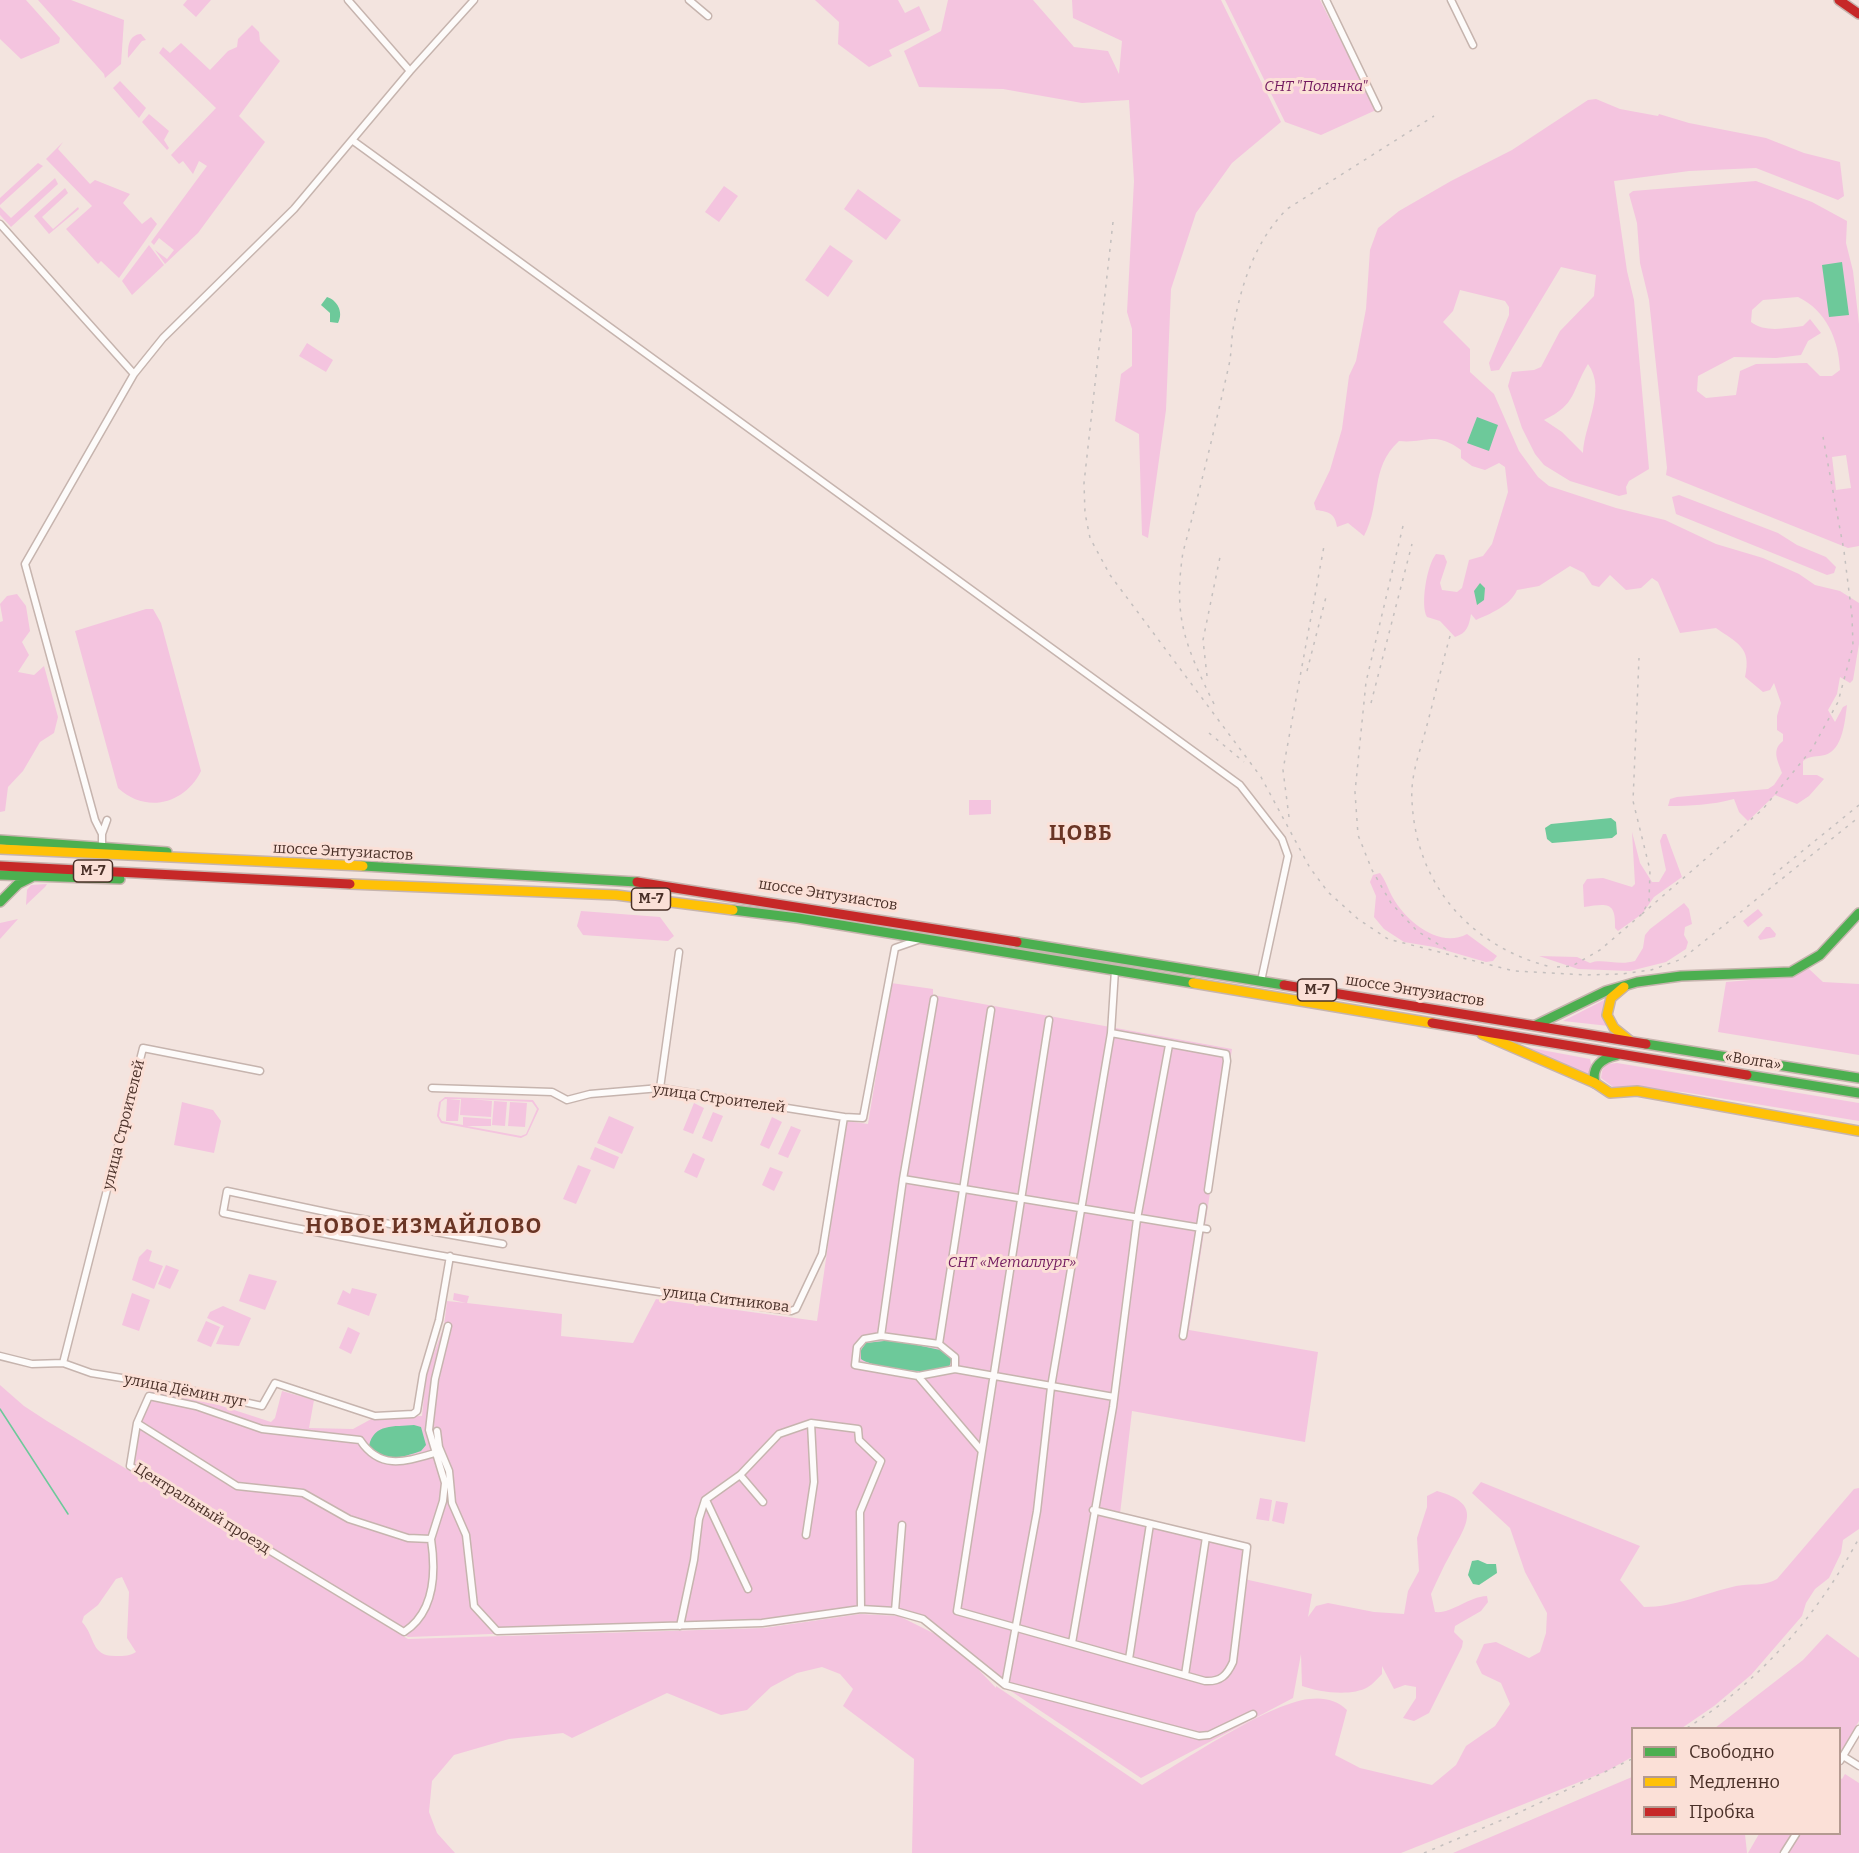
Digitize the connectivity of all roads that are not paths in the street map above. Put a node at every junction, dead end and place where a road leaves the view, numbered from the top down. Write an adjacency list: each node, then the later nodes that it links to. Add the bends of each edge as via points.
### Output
1 (348, 0): 10 (street)
2 (474, 0): 10 (street)
3 (689, 0): 8 (street)
4 (1326, 0): 11 (street)
5 (1451, 0): 9 (street)
6 (1839, 0): 7 (main road)
7 (1859, 14)
8 (708, 16)
9 (1473, 45)
10 (410, 71): 12 (street)
11 (1378, 108)
12 (352, 140): 14 (street, via 294,209 163,338); 30 (street, via 1240,785 1282,839 1288,856)
13 (0, 224): 14 (street)
14 (134, 374): 16 (street, via 25,564)
15 (107, 820): 16 (street)
16 (102, 834): 18 (street)
17 (0, 840): 18 (main road)
18 (102, 847): 20 (main road, via 158,851)
19 (0, 849): 20 (main road, шоссе Энтузиастов / М-7)
20 (185, 859): 30 (main road, шоссе Энтузиастов / М-7, via 650,883)
21 (0, 866): 24 (main road, шоссе Энтузиастов / М-7)
22 (0, 875): 23 (main road)
23 (38, 876): 24 (main road); 25 (main road, via 20,882)
24 (186, 877): 27 (main road, шоссе Энтузиастов / М-7, via 616,895 798,918)
25 (0, 902)
26 (1859, 913): 31 (main road, via 1806,968 1791,972 1678,976)
27 (921, 939): 29 (main road, шоссе Энтузиастов / М-7); 49 (street, улица Строителей, via 895,948 863,1118)
28 (679, 952): 47 (street)
29 (1115, 970): 36 (main road, шоссе Энтузиастов / М-7); 37 (street)
30 (1262, 981): 35 (main road, шоссе Энтузиастов / М-7)
31 (1628, 984): 35 (main road, via 1613,987); 38 (main road, via 1611,998 1607,1015 1614,1028)
32 (934, 999): 51 (street)
33 (991, 1010): 52 (street)
34 (1049, 1020): 54 (street)
35 (1534, 1026): 38 (main road, шоссе Энтузиастов / М-7)
36 (1472, 1030): 41 (main road, шоссе Энтузиастов / М-7); 45 (main road)
37 (1111, 1034): 40 (street); 56 (street)
38 (1633, 1042): 39 (main road, шоссе Энтузиастов / М-7)
39 (1644, 1044): 44 (main road, «Волга» / М-7)
40 (1169, 1045): 53 (street, via 1226,1053 1224,1100); 57 (street)
41 (1621, 1055): 42 (main road, шоссе Энтузиастов / М-7); 45 (main road, via 1599,1063 1594,1070)
42 (1642, 1058): 48 (main road, «Волга» / М-7)
43 (260, 1071): 66 (street, улица Строителей, via 143,1048)
44 (1859, 1078)
45 (1594, 1083): 50 (main road, via 1610,1094 1637,1091)
46 (432, 1088): 47 (street, улица Строителей, via 552,1092 567,1100 590,1094)
47 (660, 1088): 49 (street, улица Строителей)
48 (1859, 1093)
49 (844, 1117): 60 (street, улица Ситникова, via 822,1254 794,1310 654,1292)
50 (1859, 1131)
51 (903, 1179): 52 (street); 62 (street)
52 (962, 1190): 54 (street); 64 (street)
53 (1208, 1190)
54 (1020, 1199): 56 (street); 69 (street)
55 (1203, 1207): 58 (street)
56 (1079, 1209): 57 (street); 70 (street)
57 (1137, 1219): 58 (street); 71 (street)
58 (1204, 1228): 63 (street)
59 (503, 1244): 60 (street, via 228,1191 224,1213)
60 (450, 1256): 66 (street, улица Дёмин луг, via 438,1325 417,1411 413,1414 375,1416 274,1383 262,1406 91,1373)
61 (448, 1326): 76 (street, Центральный проезд, via 435,1379 429,1430)
62 (881, 1336): 64 (street); 68 (street, via 864,1339 857,1347 855,1365)
63 (1183, 1336)
64 (939, 1344): 67 (street, via 955,1356)
65 (0, 1356): 66 (street, via 32,1364)
66 (63, 1364)
67 (955, 1369): 68 (street); 69 (street)
68 (918, 1376): 75 (street)
69 (992, 1378): 70 (street); 75 (street)
70 (1051, 1387): 71 (street); 90 (street, via 1037,1511)
71 (1114, 1397): 80 (street)
72 (137, 1423): 76 (street, via 149,1396 196,1406 262,1430 360,1440 369,1454 380,1460); 85 (street, via 237,1486 303,1493 349,1519 408,1538); 85 (street, Центральный проезд, via 130,1466 404,1632 412,1627 431,1595)
73 (811, 1423): 77 (street, via 779,1434); 83 (street, via 814,1482); 87 (street, via 858,1429 859,1440 881,1461 861,1512)
74 (437, 1431): 89 (street, via 449,1471 452,1503 466,1535 474,1606 496,1631)
75 (981, 1450): 90 (street, via 957,1611)
76 (435, 1453): 85 (street, Центральный проезд, via 445,1483)
77 (740, 1475): 78 (street); 79 (street)
78 (705, 1500): 86 (street); 89 (street)
79 (763, 1502)
80 (1093, 1510): 81 (street); 91 (street)
81 (1150, 1524): 84 (street); 92 (street)
82 (902, 1525): 88 (street)
83 (806, 1535)
84 (1206, 1537): 93 (street); 93 (street, via 1247,1546 1233,1662 1227,1674 1216,1682)
85 (431, 1539)
86 (748, 1589)
87 (861, 1610): 88 (street); 89 (street, via 762,1623)
88 (895, 1611): 94 (street, via 923,1619)
89 (680, 1626)
90 (1014, 1628): 91 (street); 94 (street)
91 (1072, 1643): 92 (street)
92 (1129, 1659): 93 (street)
93 (1185, 1675)
94 (1005, 1685): 95 (street, via 1199,1736)
95 (1253, 1714)
96 (1859, 1729): 97 (street)
97 (1841, 1759): 98 (street)
98 (1859, 1766)
99 (1795, 1835): 100 (street)
100 (1784, 1853)

